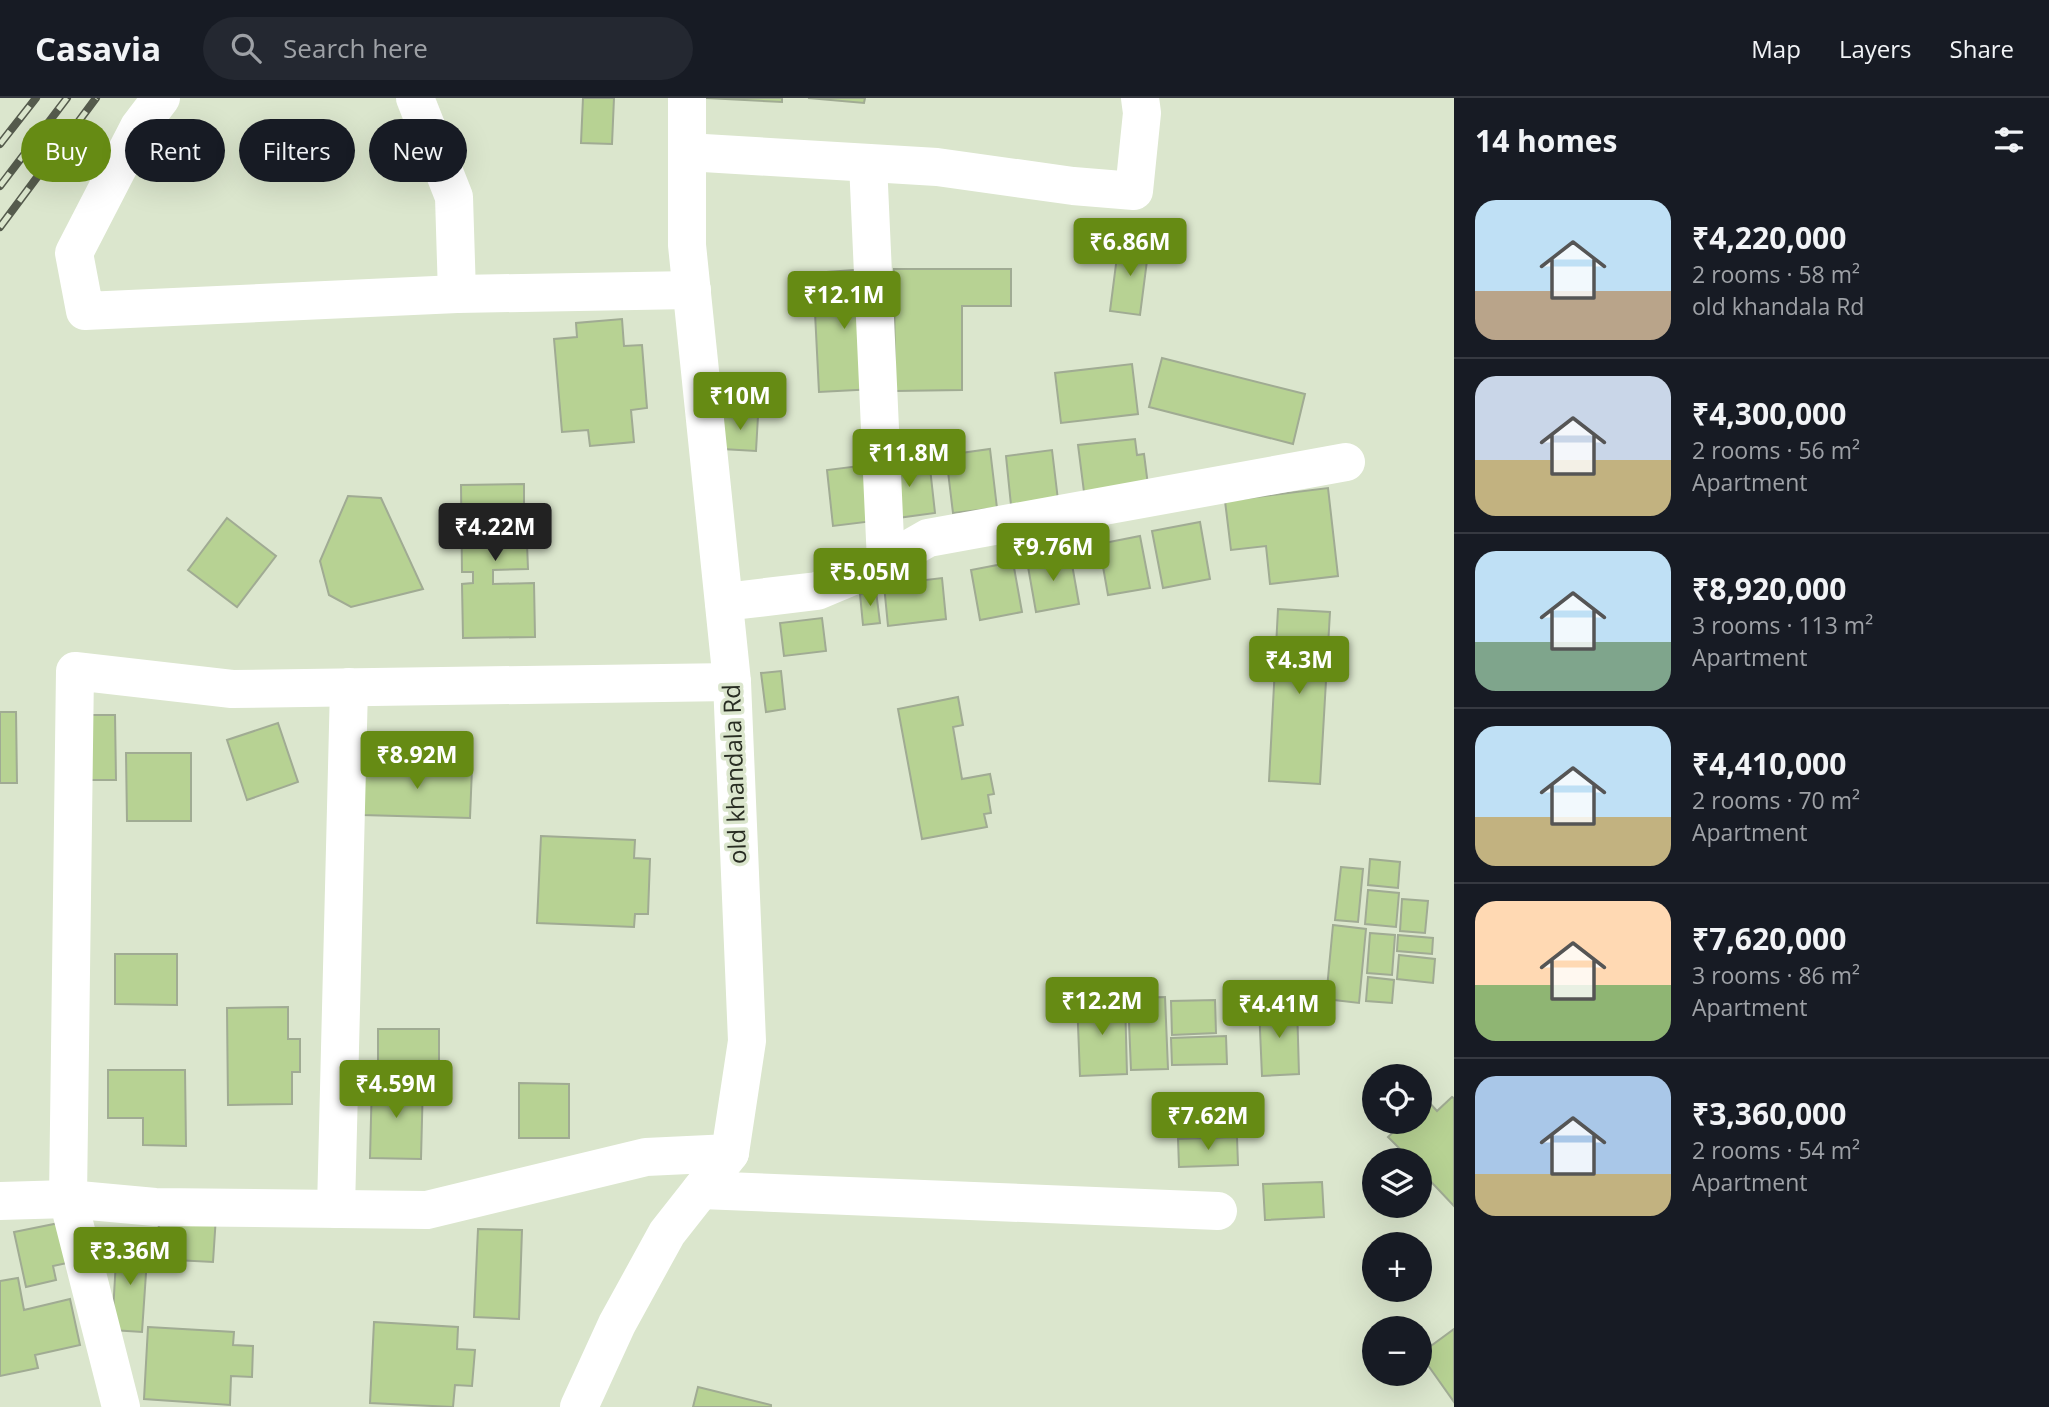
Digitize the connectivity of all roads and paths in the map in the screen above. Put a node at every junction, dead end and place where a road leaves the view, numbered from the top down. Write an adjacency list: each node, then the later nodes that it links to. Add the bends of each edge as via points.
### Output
1 (161, 98): 8 (street, via 139,127 74,253 85,311)
2 (415, 98): 8 (street, via 454,197)
3 (687, 98): 5 (street, old khandala Rd)
4 (1140, 98): 6 (street, via 1133,191)
5 (687, 152): 6 (street); 7 (street, old khandala Rd)
6 (868, 163): 10 (street)
7 (692, 290): 8 (street); 11 (street, old khandala Rd)
8 (457, 294)
9 (1346, 462): 10 (street, via 928,538)
10 (886, 562): 11 (street, via 817,591)
11 (724, 602): 12 (street, old khandala Rd)
12 (732, 682): 13 (street); 14 (street, old khandala Rd, via 747,1041)
13 (349, 687): 16 (street, via 232,689 75,671); 18 (street)
14 (730, 1153): 15 (street, old khandala Rd); 18 (street, via 646,1157 427,1210)
15 (701, 1190): 19 (street); 21 (street, old khandala Rd, via 654,1255)
16 (68, 1199): 17 (street); 18 (street, via 155,1207); 20 (street)
17 (0, 1200)
18 (336, 1209)
19 (1218, 1211)
20 (121, 1407)
21 (579, 1407)

